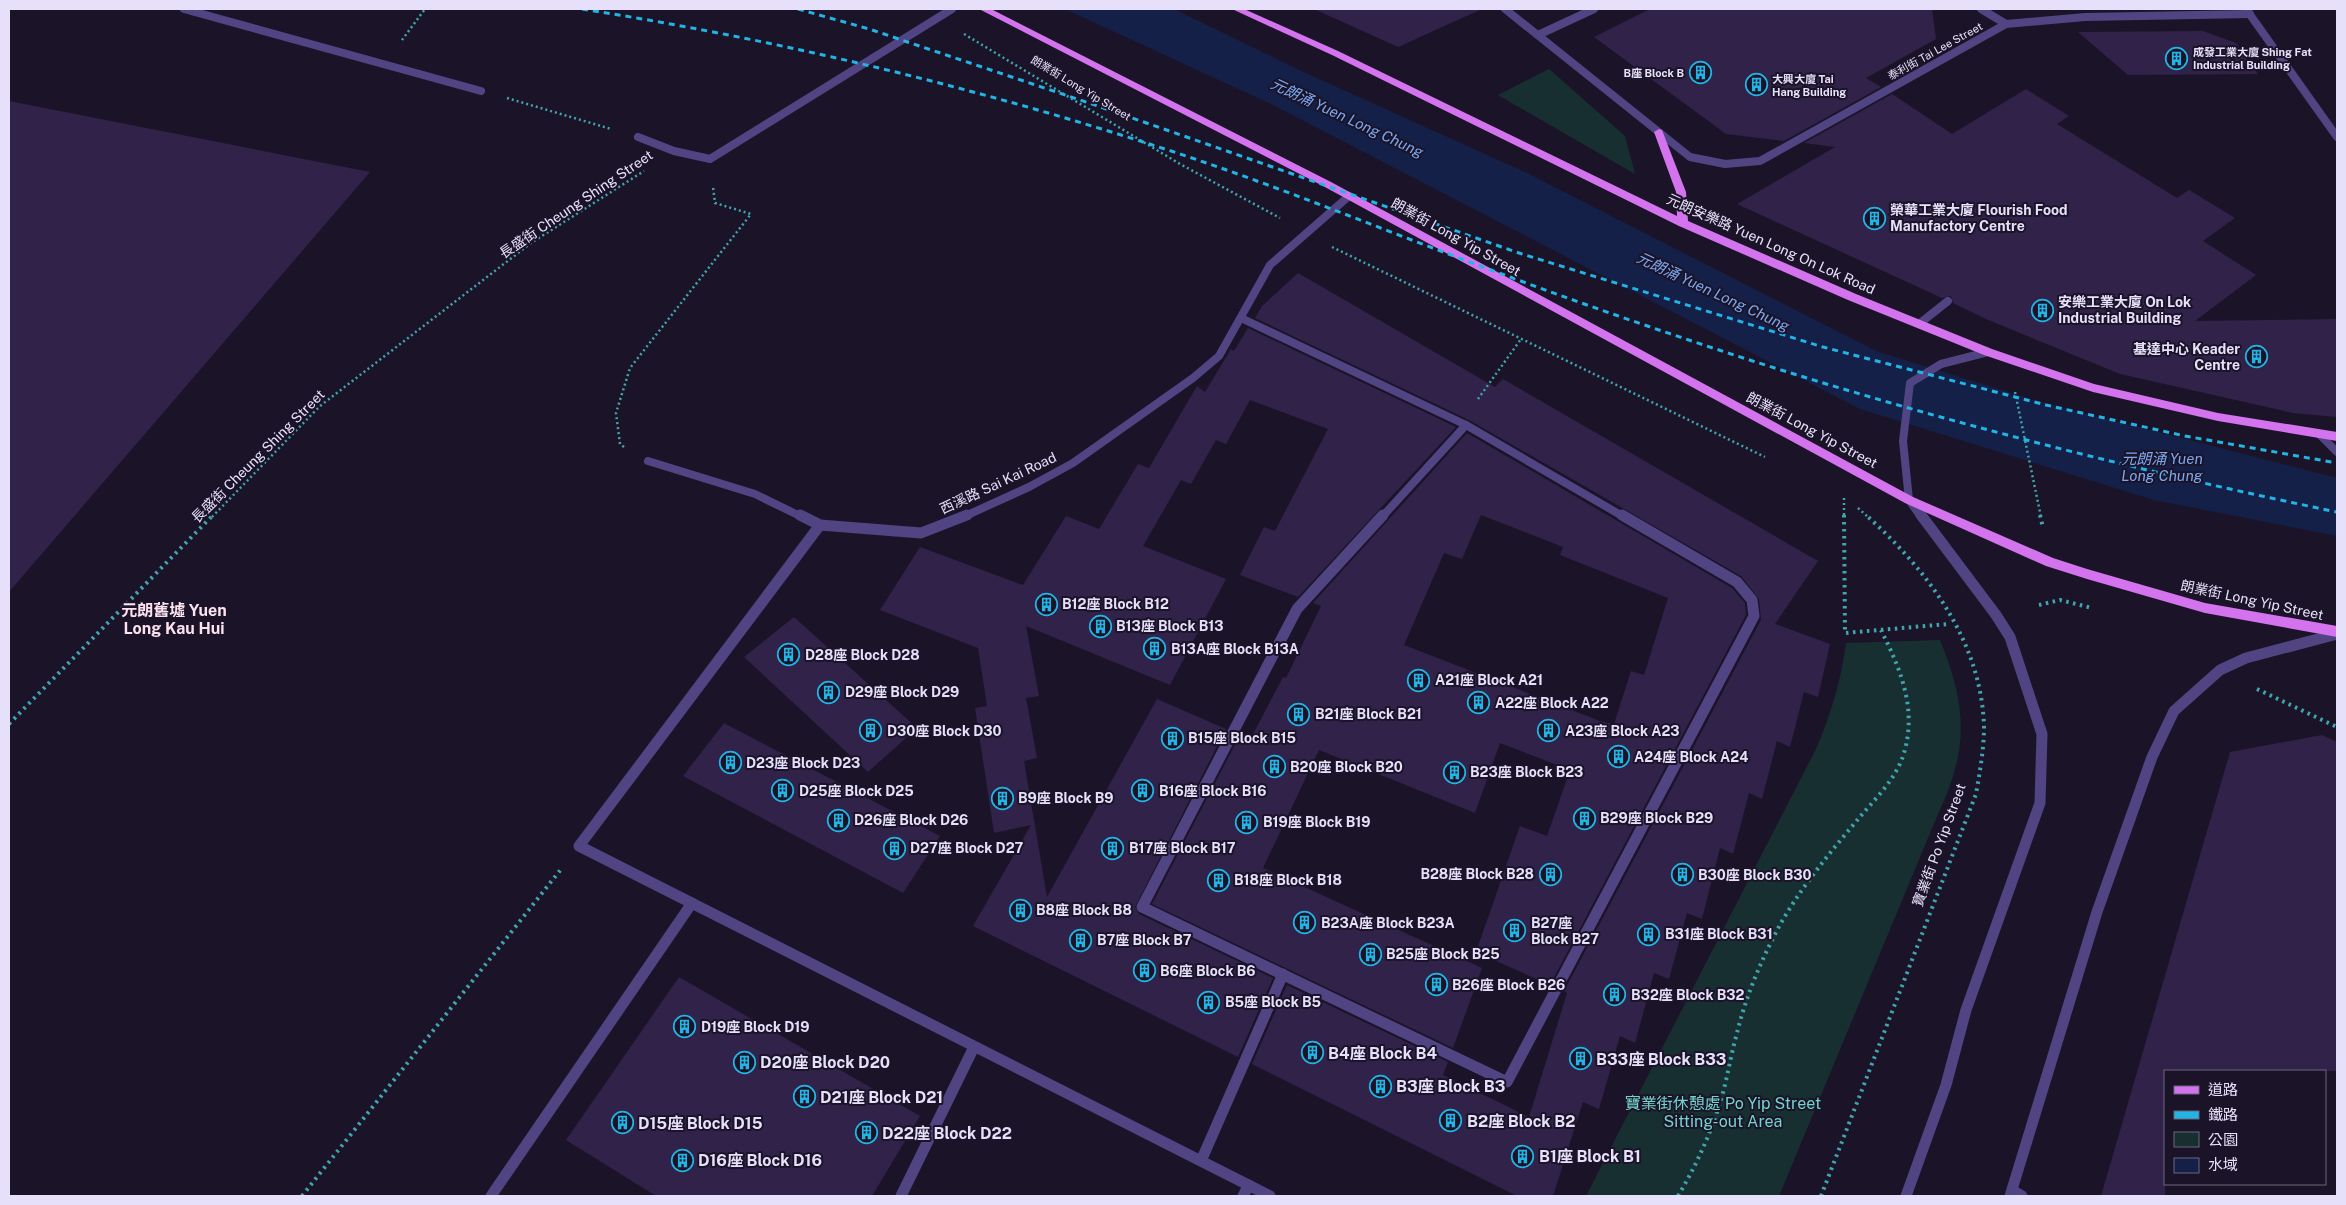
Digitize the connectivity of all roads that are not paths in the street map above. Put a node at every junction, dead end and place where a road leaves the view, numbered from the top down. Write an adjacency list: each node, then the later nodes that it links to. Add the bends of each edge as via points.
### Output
1 (184, 9): 11 (street)
2 (952, 9): 13 (street, via 710,159 674,152)
3 (984, 9): 15 (main road, 朗業街 Long Yip Street)
4 (1237, 9): 16 (main road, 元朗安樂路 Yuen Long On Lok Road, via 1335,53)
5 (1504, 9): 10 (street, 泰利街 Tai Lee Street)
6 (1594, 9): 10 (street)
7 (1981, 9): 9 (street)
8 (2248, 11): 9 (street, 泰利街 Tai Lee Street, via 2085,17); 14 (street)
9 (2006, 24): 12 (street, 泰利街 Tai Lee Street, via 1760,161 1739,166 1698,159)
10 (1538, 35): 12 (street, 泰利街 Tai Lee Street)
11 (481, 91)
12 (1658, 132): 16 (main road, via 1681,192)
13 (638, 137)
14 (2337, 137)
15 (1349, 196): 18 (street, 西溪路 Sai Kai Road, via 1270,265); 26 (main road, 朗業街 Long Yip Street)
16 (1684, 223): 19 (main road, 元朗安樂路 Yuen Long On Lok Road)
17 (1948, 300): 19 (street)
18 (1241, 318): 21 (street); 27 (street, 西溪路 Sai Kai Road, via 1219,356 1193,378 1073,463 1030,487 921,533)
19 (1919, 324): 20 (main road, 元朗安樂路 Yuen Long On Lok Road)
20 (1988, 352): 22 (main road, 元朗安樂路 Yuen Long On Lok Road, via 2093,388 2218,418); 26 (street, via 1932,368 1910,383 1903,441)
21 (1464, 423): 30 (street, via 1297,608 1142,907); 30 (street, via 1737,582 1754,602 1756,613 1508,1082)
22 (2320, 436): 23 (main road, 元朗安樂路 Yuen Long On Lok Road); 24 (street)
23 (2337, 437)
24 (2337, 452)
25 (648, 462): 27 (street, 西溪路 Sai Kai Road, via 755,494)
26 (1909, 500): 28 (main road, 朗業街 Long Yip Street, via 2050,562 2087,574 2205,608); 38 (street, via 2010,637 2042,734 2040,803 1966,1010 1946,1084)
27 (820, 525): 29 (street, via 579,846)
28 (2337, 633): 34 (street, via 2246,658 2220,670 2174,711 2152,756 2097,912)
29 (692, 903): 31 (street); 35 (street)
30 (1283, 974): 32 (street)
31 (974, 1047): 32 (street); 36 (street)
32 (1200, 1160): 33 (street)
33 (1246, 1191): 37 (street)
34 (2015, 1194)
35 (491, 1196)
36 (901, 1196)
37 (1270, 1196)
38 (1906, 1196)

